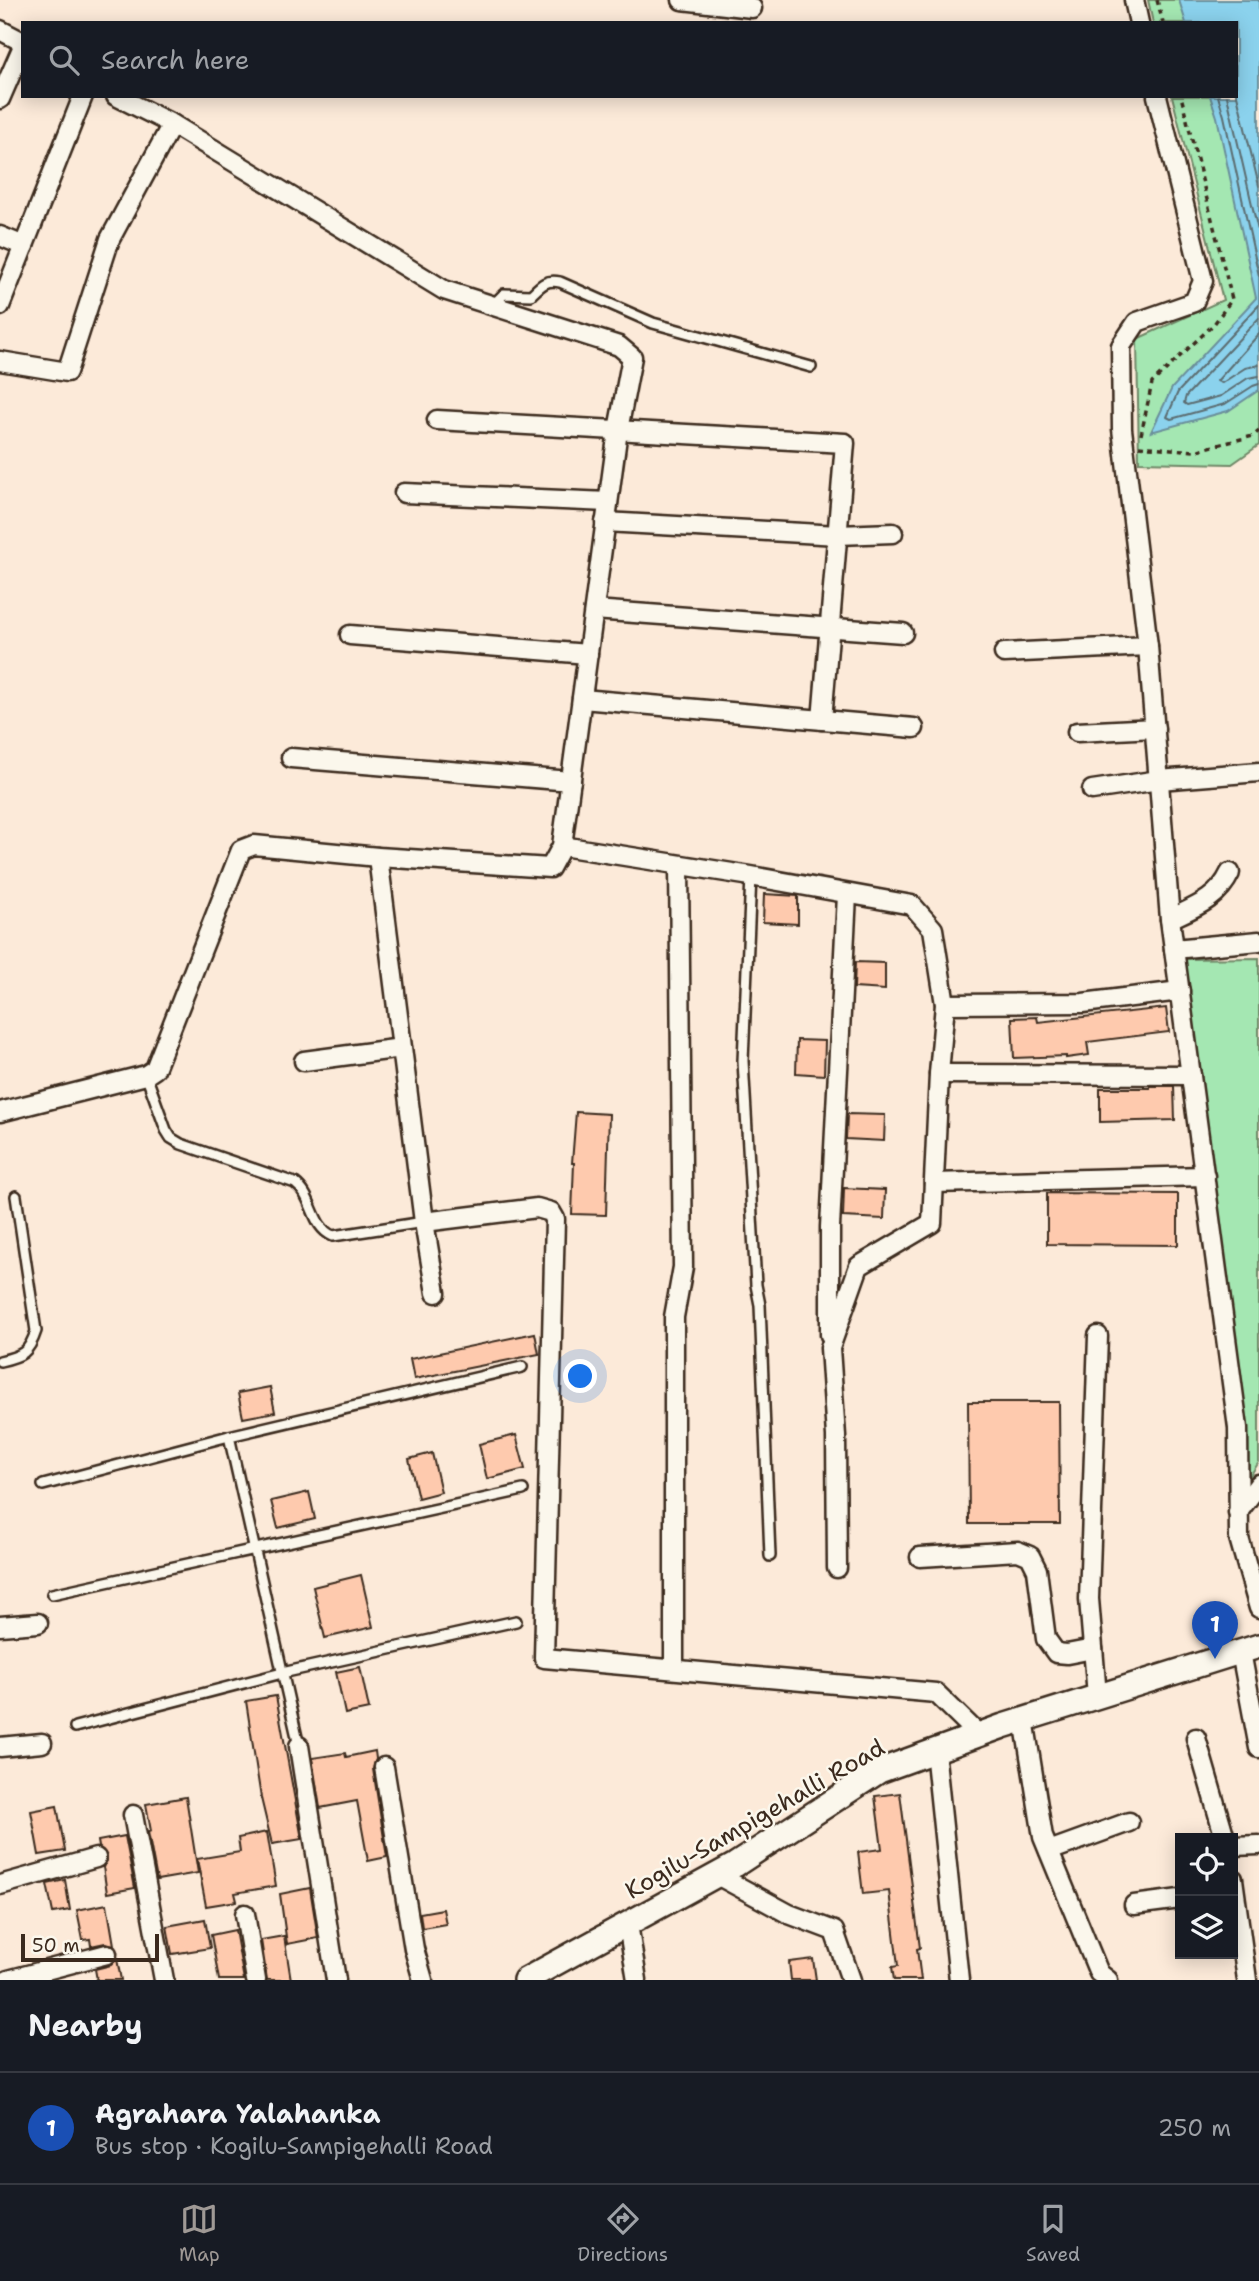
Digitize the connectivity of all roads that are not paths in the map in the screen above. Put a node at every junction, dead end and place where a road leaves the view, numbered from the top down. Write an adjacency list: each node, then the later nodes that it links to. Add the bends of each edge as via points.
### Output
1 (682, 0): 3 (street)
2 (1134, 0): 4 (street)
3 (752, 8)
4 (1139, 21)
5 (0, 30): 6 (street)
6 (21, 43)
7 (21, 49): 11 (street)
8 (82, 98): 14 (street)
9 (120, 98): 12 (street)
10 (1157, 98): 30 (street, via 1203,281 1194,302 1137,322 1121,346 1122,429)
11 (0, 99)
12 (172, 124): 16 (street, via 437,287); 17 (street, via 110,239 67,372)
13 (0, 236): 14 (street)
14 (24, 246): 15 (street)
15 (0, 306)
16 (492, 307): 18 (lane, via 504,294 531,295 550,280 653,323); 20 (street, via 626,350 632,357)
17 (0, 361)
18 (811, 368)
19 (437, 420): 20 (street)
20 (618, 430): 22 (street); 25 (street, via 845,443)
21 (404, 493): 22 (street)
22 (608, 502): 23 (street)
23 (606, 522): 25 (street); 26 (street)
24 (893, 533): 25 (street)
25 (838, 536): 27 (street)
26 (594, 610): 27 (street); 32 (street)
27 (830, 628): 28 (street); 34 (street)
28 (903, 633)
29 (350, 635): 32 (street)
30 (1148, 646): 31 (street); 36 (street)
31 (1004, 653)
32 (588, 654): 33 (street)
33 (582, 699): 34 (street); 41 (street)
34 (822, 720): 35 (street)
35 (914, 728)
36 (1155, 728): 37 (street); 40 (street)
37 (1077, 732)
38 (291, 758): 41 (street)
39 (1259, 772): 40 (street)
40 (1159, 780): 42 (street); 49 (street)
41 (571, 781): 43 (street)
42 (1092, 790)
43 (562, 846): 44 (street, via 550,867); 45 (street)
44 (378, 857): 54 (street); 57 (street, via 254,845 241,850 160,1060)
45 (679, 866): 47 (street); 85 (street, via 683,1267 674,1317)
46 (1230, 873): 49 (street, via 1211,899)
47 (751, 876): 48 (street); 75 (lane, via 743,1060 760,1305)
48 (846, 895): 53 (street, via 912,905 933,929); 66 (street, via 830,1227)
49 (1170, 919): 51 (street)
50 (1259, 941): 51 (street)
51 (1174, 949): 52 (street)
52 (1180, 991): 53 (street, via 1083,1003); 58 (street)
53 (945, 1004): 56 (street)
54 (402, 1048): 55 (street); 63 (street)
55 (304, 1061)
56 (939, 1074): 58 (street); 61 (street)
57 (146, 1075): 59 (street); 63 (lane, via 171,1138 295,1183 326,1233 333,1236)
58 (1191, 1075): 60 (street)
59 (0, 1112)
60 (1205, 1176): 61 (street); 73 (street, via 1238,1428)
61 (934, 1183): 66 (street, via 932,1223 859,1266)
62 (16, 1196): 67 (lane, via 36,1331 31,1347)
63 (424, 1222): 64 (street); 85 (street, via 537,1208 551,1212 555,1219 544,1658)
64 (436, 1293)
65 (1098, 1336): 83 (street, via 1089,1599)
66 (830, 1348): 77 (street)
67 (0, 1361)
68 (522, 1367): 69 (lane)
69 (229, 1436): 71 (lane); 74 (lane)
70 (1259, 1484): 73 (street)
71 (43, 1485)
72 (523, 1490): 74 (lane)
73 (1238, 1512): 79 (street, via 1239,1538)
74 (254, 1549): 78 (lane); 86 (lane)
75 (770, 1556)
76 (920, 1557): 83 (street, via 1018,1551 1030,1556 1037,1570 1046,1639 1056,1653)
77 (837, 1567)
78 (52, 1594)
79 (1259, 1608)
80 (516, 1621): 86 (lane)
81 (38, 1623): 82 (street)
82 (0, 1626)
83 (1093, 1649): 87 (street)
84 (1250, 1649): 87 (street, Kogilu-Sampigehalli Road); 95 (street)
85 (674, 1670): 90 (street, via 936,1693)
86 (282, 1672): 89 (lane); 93 (lane)
87 (1097, 1696): 88 (street, Kogilu-Sampigehalli Road)
88 (1024, 1719): 90 (street, Kogilu-Sampigehalli Road); 103 (street, via 1042,1837)
89 (75, 1727)
90 (979, 1735): 96 (street, Kogilu-Sampigehalli Road)
91 (1196, 1738): 100 (street)
92 (41, 1743): 94 (street)
93 (299, 1746): 116 (street)
94 (0, 1747)
95 (1259, 1748)
96 (935, 1751): 105 (street, Kogilu-Sampigehalli Road, via 879,1771); 121 (street)
97 (384, 1768): 117 (street)
98 (133, 1815): 114 (street)
99 (1129, 1822): 103 (street)
100 (1224, 1833)
101 (1259, 1845): 102 (street)
102 (1238, 1846)
103 (1049, 1851): 122 (street, via 1099,1973)
104 (96, 1858): 106 (street)
105 (717, 1875): 111 (street, Kogilu-Sampigehalli Road); 120 (street, via 789,1914 834,1931)
106 (0, 1885)
107 (1234, 1896): 123 (street)
108 (1175, 1900): 109 (street)
109 (1134, 1905)
110 (245, 1914): 115 (street)
111 (628, 1924): 118 (street, Kogilu-Sampigehalli Road); 119 (street)
112 (107, 1954): 113 (street)
113 (8, 1980)
114 (164, 1980)
115 (256, 1980)
116 (336, 1980)
117 (422, 1980)
118 (525, 1980)
119 (637, 1980)
120 (851, 1980)
121 (959, 1980)
122 (1108, 1980)
123 (1247, 1980)

